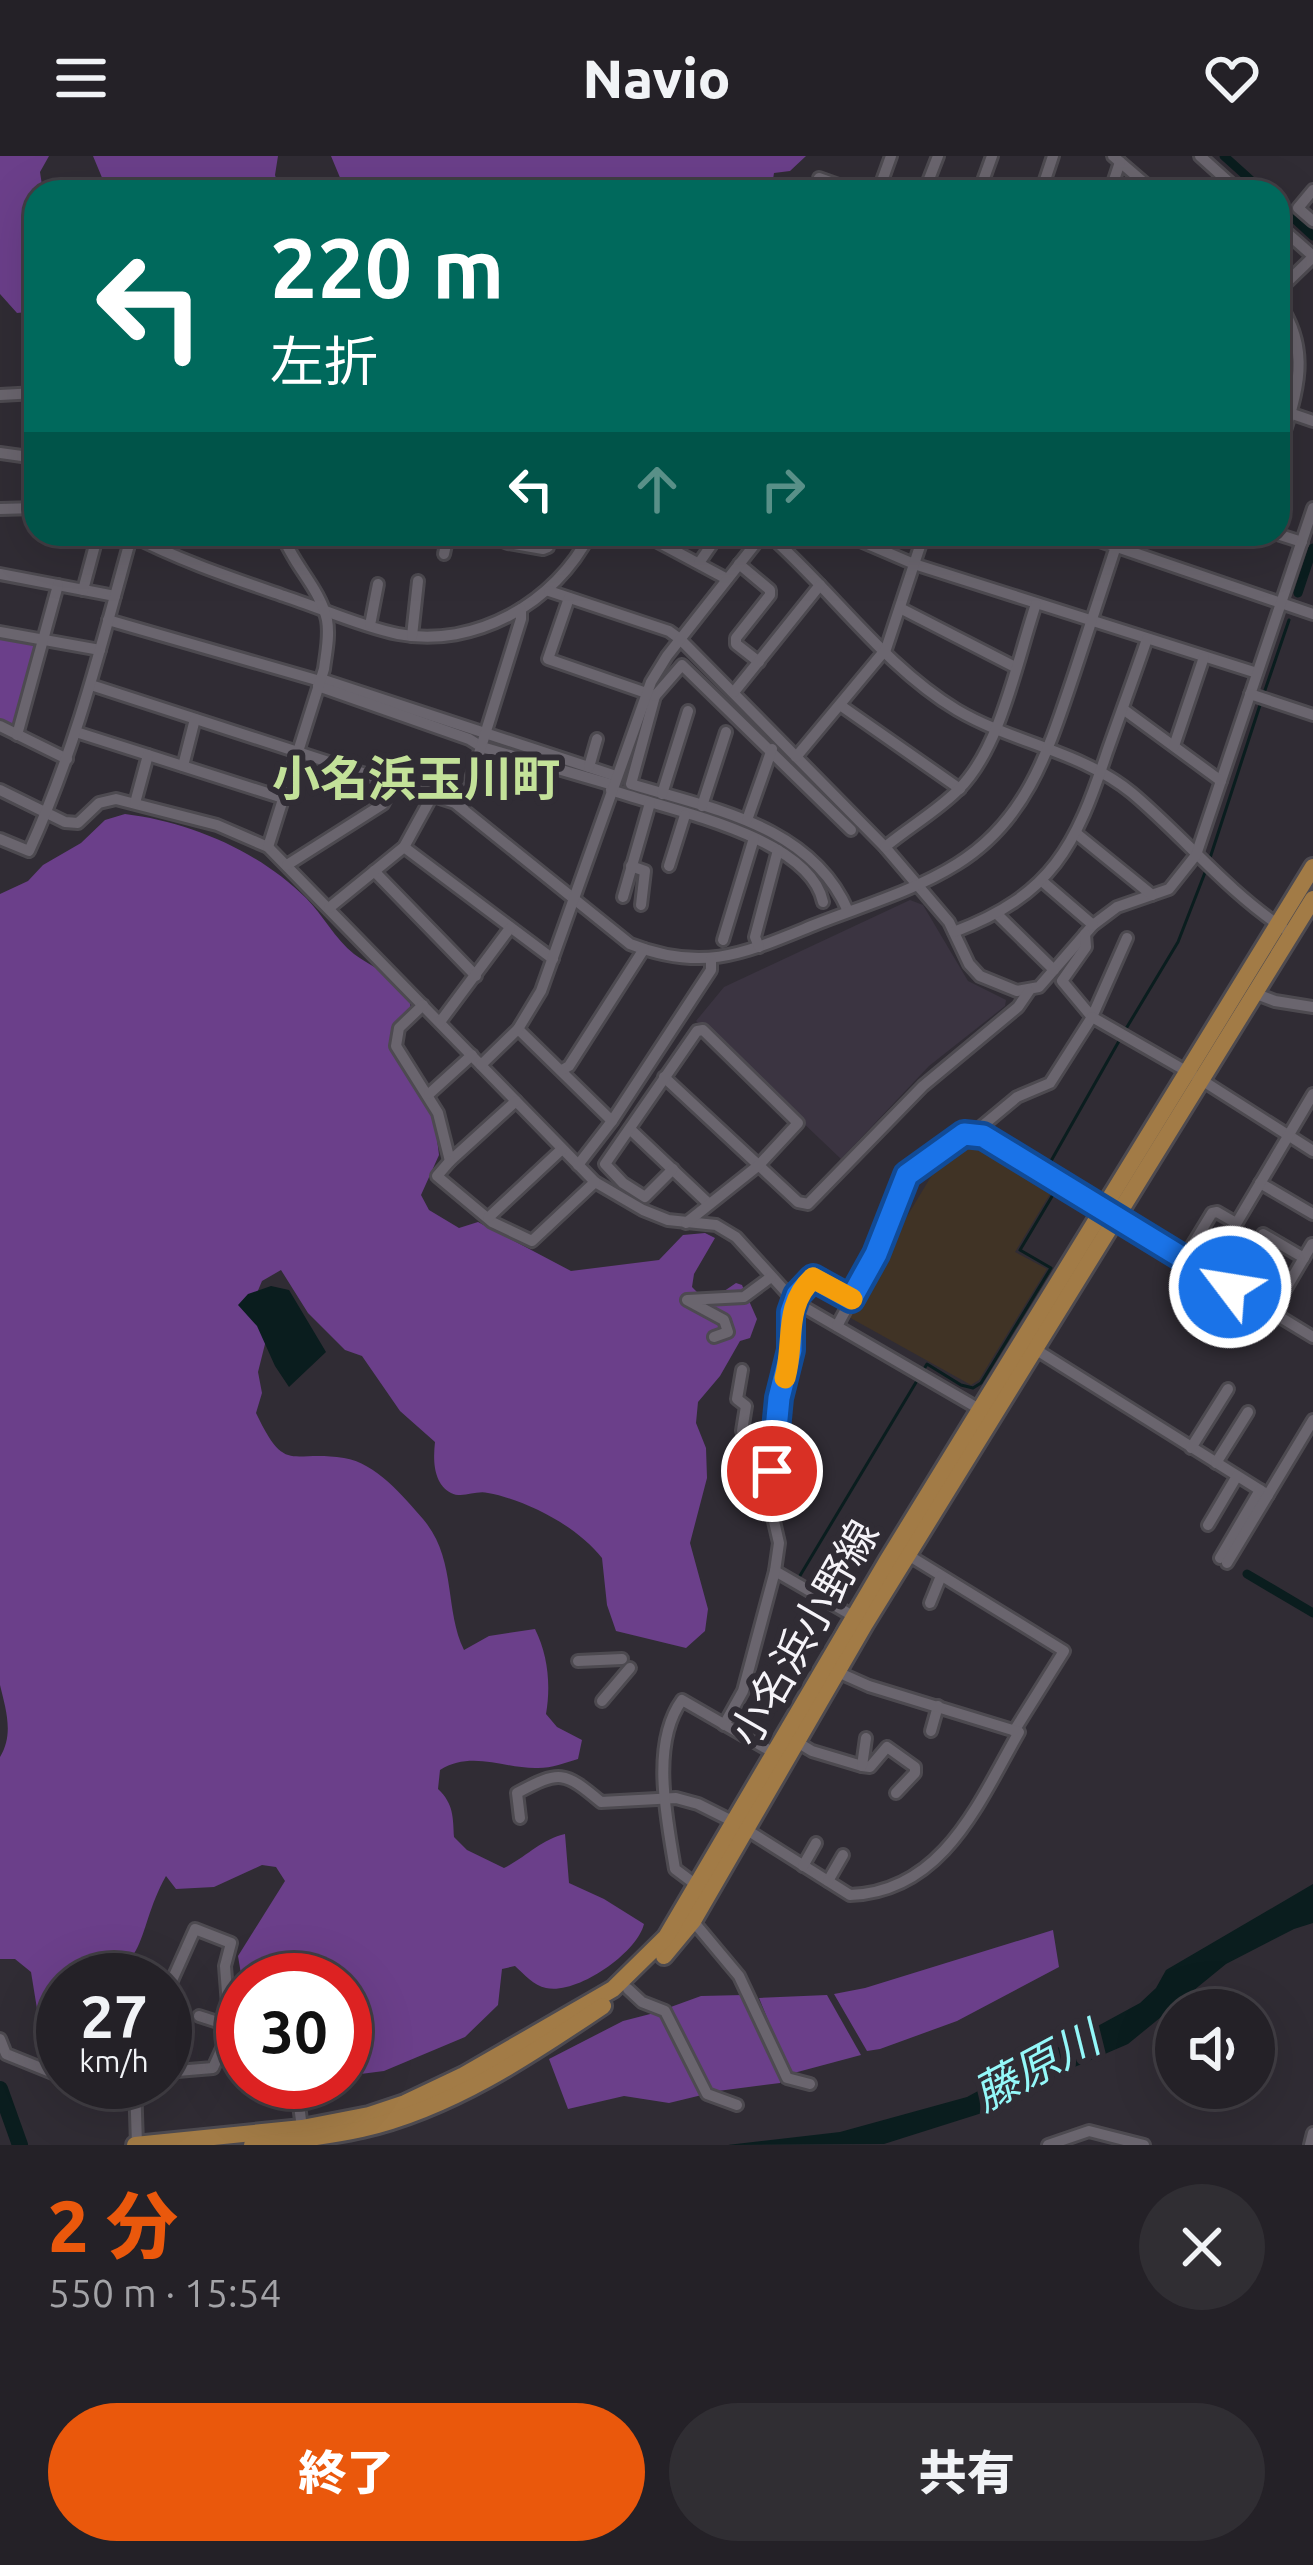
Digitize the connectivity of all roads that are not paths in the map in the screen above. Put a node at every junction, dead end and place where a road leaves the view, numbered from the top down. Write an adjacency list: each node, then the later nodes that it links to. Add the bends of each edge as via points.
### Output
1 (1200, 156): 6 (street)
2 (1117, 159): 5 (street)
3 (819, 178): 4 (street)
4 (825, 180)
5 (1141, 180)
6 (1227, 180)
7 (1313, 190): 8 (street, via 1298,208)
8 (1313, 221)
9 (1290, 236): 10 (street)
10 (1313, 257): 11 (street)
11 (1290, 279)
12 (1290, 315): 13 (street, via 1310,352)
13 (1290, 397)
14 (1312, 513): 16 (street)
15 (1290, 538): 16 (street)
16 (1302, 542): 45 (street)
17 (95, 546): 41 (street)
18 (127, 546): 43 (street)
19 (158, 546): 49 (street)
20 (285, 546): 49 (street)
21 (447, 546): 31 (street)
22 (584, 546): 42 (street)
23 (666, 546): 32 (street)
24 (710, 546): 32 (street)
25 (755, 546): 33 (street)
26 (779, 546): 40 (street)
27 (872, 546): 34 (street)
28 (920, 546): 34 (street)
29 (1116, 546): 52 (street)
30 (1134, 546): 45 (street)
31 (444, 554)
32 (698, 563): 36 (street)
33 (739, 564): 36 (street); 62 (street, via 770,590 736,638)
34 (914, 564): 46 (street); 48 (street)
35 (0, 574): 39 (street)
36 (727, 579): 57 (street)
37 (418, 581): 55 (street)
38 (378, 584): 53 (street)
39 (58, 585): 41 (street); 56 (street)
40 (820, 585): 59 (street); 62 (street)
41 (83, 590): 43 (street)
42 (549, 591): 44 (street); 47 (street)
43 (115, 596): 51 (street)
44 (569, 598): 57 (street); 68 (street, via 548,658)
45 (1281, 603): 50 (street); 64 (street)
46 (1036, 604): 52 (street); 63 (street)
47 (520, 608): 55 (street, via 452,635); 79 (street)
48 (900, 608): 59 (street); 63 (street)
49 (323, 609): 53 (street); 65 (street, via 328,638)
50 (1313, 614)
51 (108, 620): 60 (street); 65 (street)
52 (1091, 622): 58 (street); 85 (street)
53 (370, 626): 55 (street)
54 (0, 632): 56 (street)
55 (412, 636)
56 (43, 639): 60 (street); 80 (street)
57 (680, 639): 67 (street); 68 (street)
58 (1148, 639): 61 (street); 71 (street)
59 (886, 649): 70 (street); 76 (street, via 953,707)
60 (100, 650): 66 (street)
61 (1204, 657): 64 (street); 82 (street)
62 (759, 662): 67 (street)
63 (1015, 667): 76 (street)
64 (1257, 673): 69 (street)
65 (320, 682): 79 (street); 83 (street); 86 (street)
66 (91, 685): 74 (street); 77 (street)
67 (734, 692): 88 (street)
68 (651, 694): 84 (street, via 682,664); 95 (street); 98 (street, via 631,784)
69 (1250, 694): 73 (street); 93 (street)
70 (840, 705): 88 (street); 96 (street)
71 (1124, 709): 82 (street); 92 (street)
72 (688, 712): 98 (street)
73 (1313, 715)
74 (195, 719): 86 (street); 90 (street)
75 (0, 726): 80 (street)
76 (994, 730): 85 (street); 96 (street)
77 (76, 732): 87 (street); 89 (street)
78 (726, 732): 103 (street)
79 (486, 734): 83 (street); 91 (street)
80 (17, 735): 89 (street)
81 (597, 739): 91 (street)
82 (1174, 746): 93 (street)
83 (482, 747): 95 (street); 104 (street)
84 (772, 749): 107 (street); 108 (street)
85 (1048, 749): 92 (street); 123 (street, via 1011,819 961,862)
86 (298, 752): 94 (street); 100 (street)
87 (148, 754): 90 (street); 101 (street)
88 (796, 757): 112 (street)
89 (67, 759): 105 (street)
90 (183, 766): 100 (street)
91 (589, 767): 95 (street)
92 (1103, 773): 109 (street); 116 (street)
93 (1221, 781): 116 (street)
94 (394, 783): 99 (street); 117 (street, via 383,804)
95 (614, 784): 102 (street); 126 (street)
96 (960, 789): 112 (street)
97 (0, 790): 105 (street)
98 (662, 794): 103 (street)
99 (432, 796): 104 (street); 114 (street)
100 (284, 798): 113 (street)
101 (134, 803): 105 (street, via 99,803 78,823); 113 (street)
102 (650, 803): 106 (street); 118 (street)
103 (702, 806): 107 (street)
104 (462, 808): 126 (street)
105 (46, 814): 111 (street, via 29,850)
106 (685, 815): 110 (street); 119 (street)
107 (747, 820): 131 (street, via 809,857)
108 (851, 830)
109 (1077, 834): 122 (street); 124 (street)
110 (754, 838): 115 (street); 138 (street)
111 (0, 839)
112 (885, 847): 123 (street)
113 (268, 848): 117 (street)
114 (404, 848): 121 (street); 133 (street)
115 (778, 850): 128 (street); 139 (street, via 755,937)
116 (1196, 855): 124 (street, via 1169,889); 134 (street)
117 (287, 865): 130 (street)
118 (631, 866): 125 (street); 129 (street, via 645,871)
119 (669, 866)
120 (1313, 867): 134 (main road, 小名浜小野線)
121 (374, 871): 130 (street); 144 (street)
122 (1042, 881): 132 (street); 135 (street)
123 (917, 884): 131 (street); 136 (street)
124 (1152, 895): 135 (street, via 1118,907)
125 (623, 897)
126 (574, 899): 140 (street); 141 (street)
127 (1313, 899): 134 (main road, 小名浜小野線)
128 (823, 902)
129 (641, 904)
130 (328, 908): 147 (street)
131 (848, 911): 139 (street)
132 (998, 915): 136 (street); 143 (street)
133 (510, 928): 141 (street); 144 (street)
134 (1284, 929): 146 (main road, 小名浜小野線); 154 (main road, 小名浜小野線)
135 (1089, 930): 143 (street); 149 (street, via 1062,982)
136 (953, 932): 145 (street, via 980,976)
137 (1127, 938): 149 (street)
138 (724, 940)
139 (760, 946): 142 (street)
140 (644, 949): 142 (street); 153 (street)
141 (553, 959): 151 (street)
142 (711, 959): 159 (street)
143 (1054, 970): 145 (street)
144 (476, 976): 150 (street)
145 (1029, 992): 167 (street, via 808,1204)
146 (1253, 993): 148 (street); 154 (main road, 小名浜小野線)
147 (423, 1005): 150 (street); 156 (street, via 399,1028 396,1046)
148 (1313, 1006)
149 (1092, 1017): 154 (street); 161 (street, via 1050,1083 1017,1096)
150 (440, 1022): 152 (street)
151 (518, 1029): 152 (street); 153 (street)
152 (476, 1060): 156 (street); 158 (street)
153 (562, 1070): 159 (street)
154 (1194, 1075): 162 (street); 172 (main road, 小名浜小野線)
155 (664, 1077): 160 (street); 167 (street); 167 (street, via 703,1030 798,1123)
156 (429, 1094): 165 (street)
157 (1313, 1094): 162 (street)
158 (516, 1101): 163 (street); 165 (street)
159 (612, 1121): 166 (street)
160 (631, 1130): 168 (street); 168 (street, via 605,1164 623,1183 645,1197)
161 (975, 1132): 172 (street); 185 (street, via 907,1175)
162 (1288, 1136): 164 (street); 170 (street)
163 (562, 1149): 166 (street); 174 (street)
164 (1313, 1151)
165 (450, 1161): 174 (street, via 437,1176)
166 (578, 1165): 169 (street)
167 (759, 1165): 171 (street)
168 (673, 1169): 171 (street)
169 (595, 1182): 174 (street, via 537,1240); 175 (street)
170 (1260, 1183): 173 (street); 176 (street)
171 (709, 1204): 175 (street)
172 (1110, 1214): 180 (street); 191 (main road, 小名浜小野線); 195 (main road, 小名浜小野線)
173 (1313, 1214)
174 (488, 1218)
175 (686, 1223): 183 (street, via 716,1225 736,1237)
176 (1236, 1223): 180 (street, via 1212,1213); 182 (street)
177 (1263, 1234): 179 (street)
178 (1312, 1244): 179 (street)
179 (1304, 1258): 184 (street)
180 (1184, 1259): 182 (street)
181 (1245, 1262): 184 (street)
182 (1207, 1273): 187 (street)
183 (771, 1277): 186 (street); 189 (street, via 744,1297 687,1300 724,1320 728,1332)
184 (1286, 1287): 187 (street)
185 (851, 1299): 186 (street, via 813,1278); 188 (street)
186 (795, 1302): 188 (street); 197 (street)
187 (1272, 1312): 190 (street)
188 (837, 1326): 195 (street)
189 (714, 1337)
190 (1313, 1337)
191 (1035, 1349): 195 (main road, 小名浜小野線); 198 (street)
192 (742, 1370): 197 (street, via 742,1431)
193 (1228, 1389): 198 (street)
194 (1248, 1412): 199 (street)
195 (987, 1413): 203 (main road, 小名浜小野線); 208 (main road, 小名浜小野線)
196 (1313, 1420): 201 (street)
197 (775, 1438): 205 (street)
198 (1191, 1448): 199 (street)
199 (1216, 1463): 200 (street)
200 (1237, 1476): 201 (street); 202 (street)
201 (1264, 1492): 204 (street)
202 (1208, 1525)
203 (908, 1555): 206 (street); 210 (main road, 小名浜小野線)
204 (1223, 1560)
205 (775, 1571): 208 (street); 213 (street, via 750,1670)
206 (941, 1576): 207 (street); 215 (street, via 1064,1651 1028,1696)
207 (930, 1604)
208 (853, 1616): 210 (main road, 小名浜小野線)
209 (578, 1661): 211 (street, via 626,1663)
210 (830, 1669): 212 (street); 217 (main road, 小名浜小野線); 218 (main road, 小名浜小野線)
211 (602, 1701)
212 (938, 1706): 214 (street); 215 (street)
213 (724, 1725): 218 (street); 221 (street, via 682,1700 677,1705 666,1741)
214 (931, 1731)
215 (1014, 1731): 227 (street, via 957,1839 926,1869 854,1896)
216 (866, 1738): 219 (street)
217 (797, 1742): 219 (street); 223 (main road, 小名浜小野線)
218 (774, 1753): 223 (main road, 小名浜小野線)
219 (862, 1766): 220 (street, via 887,1747 915,1767)
220 (896, 1793)
221 (667, 1798): 222 (street, via 601,1802 569,1776 550,1775 517,1793); 223 (street); 228 (street, via 675,1869)
222 (520, 1818)
223 (741, 1827): 226 (street); 228 (main road, 小名浜小野線); 229 (main road, 小名浜小野線)
224 (816, 1843): 226 (street)
225 (843, 1855): 227 (street)
226 (803, 1867): 227 (street)
227 (828, 1881)
228 (699, 1887): 241 (main road, 小名浜小野線, via 666,1937 613,1989 423,2095)
229 (693, 1921): 232 (main road, 小名浜小野線); 237 (street, via 739,1976 787,2078)
230 (184, 1953): 231 (street, via 195,1929 231,1942)
231 (228, 1953)
232 (628, 1989): 238 (street, via 665,2011 707,2094); 244 (main road, 小名浜小野線, via 502,2071 430,2106 366,2128)
233 (199, 2016): 234 (street)
234 (216, 2021)
235 (0, 2039): 236 (street, via 7,2054)
236 (36, 2066)
237 (810, 2084)
238 (737, 2104)
239 (135, 2109): 243 (street)
240 (300, 2109): 241 (street)
241 (302, 2128): 243 (main road, 小名浜小野線)
242 (1313, 2133): 247 (street)
243 (136, 2145)
244 (252, 2145)
245 (1048, 2145): 246 (street, via 1089,2131)
246 (1144, 2145)
247 (1310, 2145)

